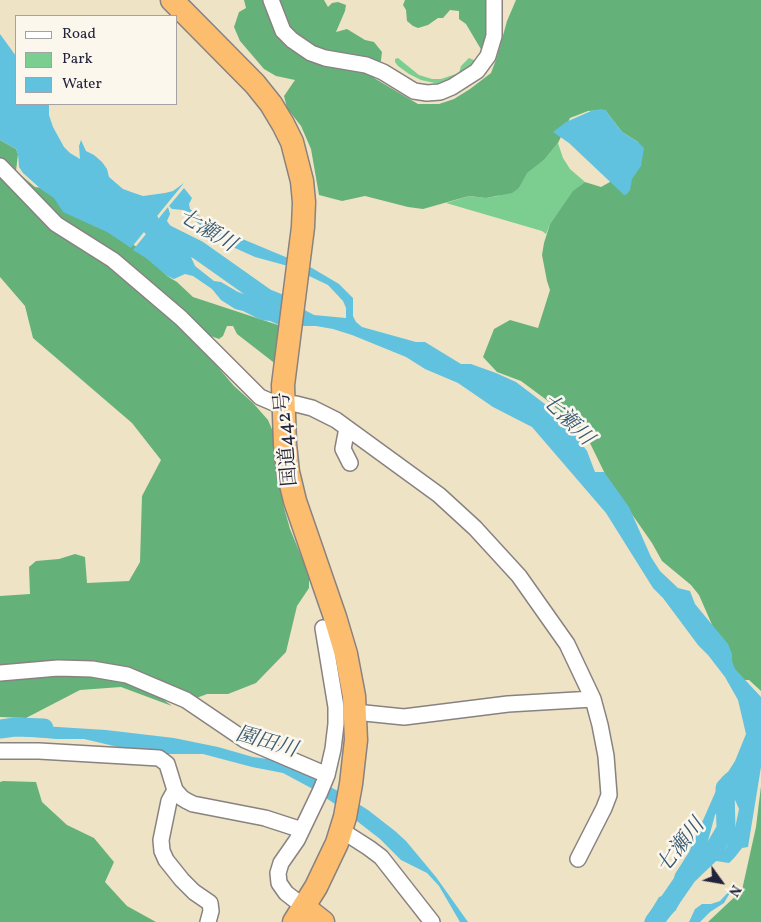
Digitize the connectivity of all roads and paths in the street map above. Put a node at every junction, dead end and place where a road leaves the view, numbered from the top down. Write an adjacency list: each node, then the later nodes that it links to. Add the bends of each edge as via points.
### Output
1 (172, 0): 5 (highway, 国道442号, via 255,84 271,104 295,150 303,191 303,228)
2 (271, 0): 3 (street, via 283,31 311,53 366,65 414,91 427,93 452,87 477,71 488,56 495,25)
3 (494, 0)
4 (0, 166): 5 (street, via 56,224 113,260 181,318 260,397 274,403)
5 (283, 394): 6 (street, via 296,404 312,408); 11 (highway, 国道442号, via 291,488 340,630)
6 (347, 428): 7 (street, via 343,449); 10 (street, via 439,495 491,544 528,588 567,644)
7 (350, 463)
8 (323, 628): 13 (street, via 337,716)
9 (0, 673): 13 (street, via 58,668 126,675 186,700 246,740)
10 (593, 699): 11 (street, via 508,704 404,717); 17 (street, via 606,756 609,795)
11 (355, 712): 15 (highway, 国道442号, via 356,748)
12 (0, 751): 14 (street, via 158,758 167,764)
13 (327, 775): 16 (street)
14 (175, 790): 16 (street, via 193,804 288,824); 19 (street, via 169,801 161,840 162,851 182,880 210,903)
15 (342, 827): 18 (highway, 国道442号, via 328,865); 21 (street, via 381,858)
16 (302, 830): 18 (street, via 281,863 278,878)
17 (578, 859)
18 (299, 914): 20 (highway)
19 (208, 922)
20 (323, 922)
21 (432, 922)

